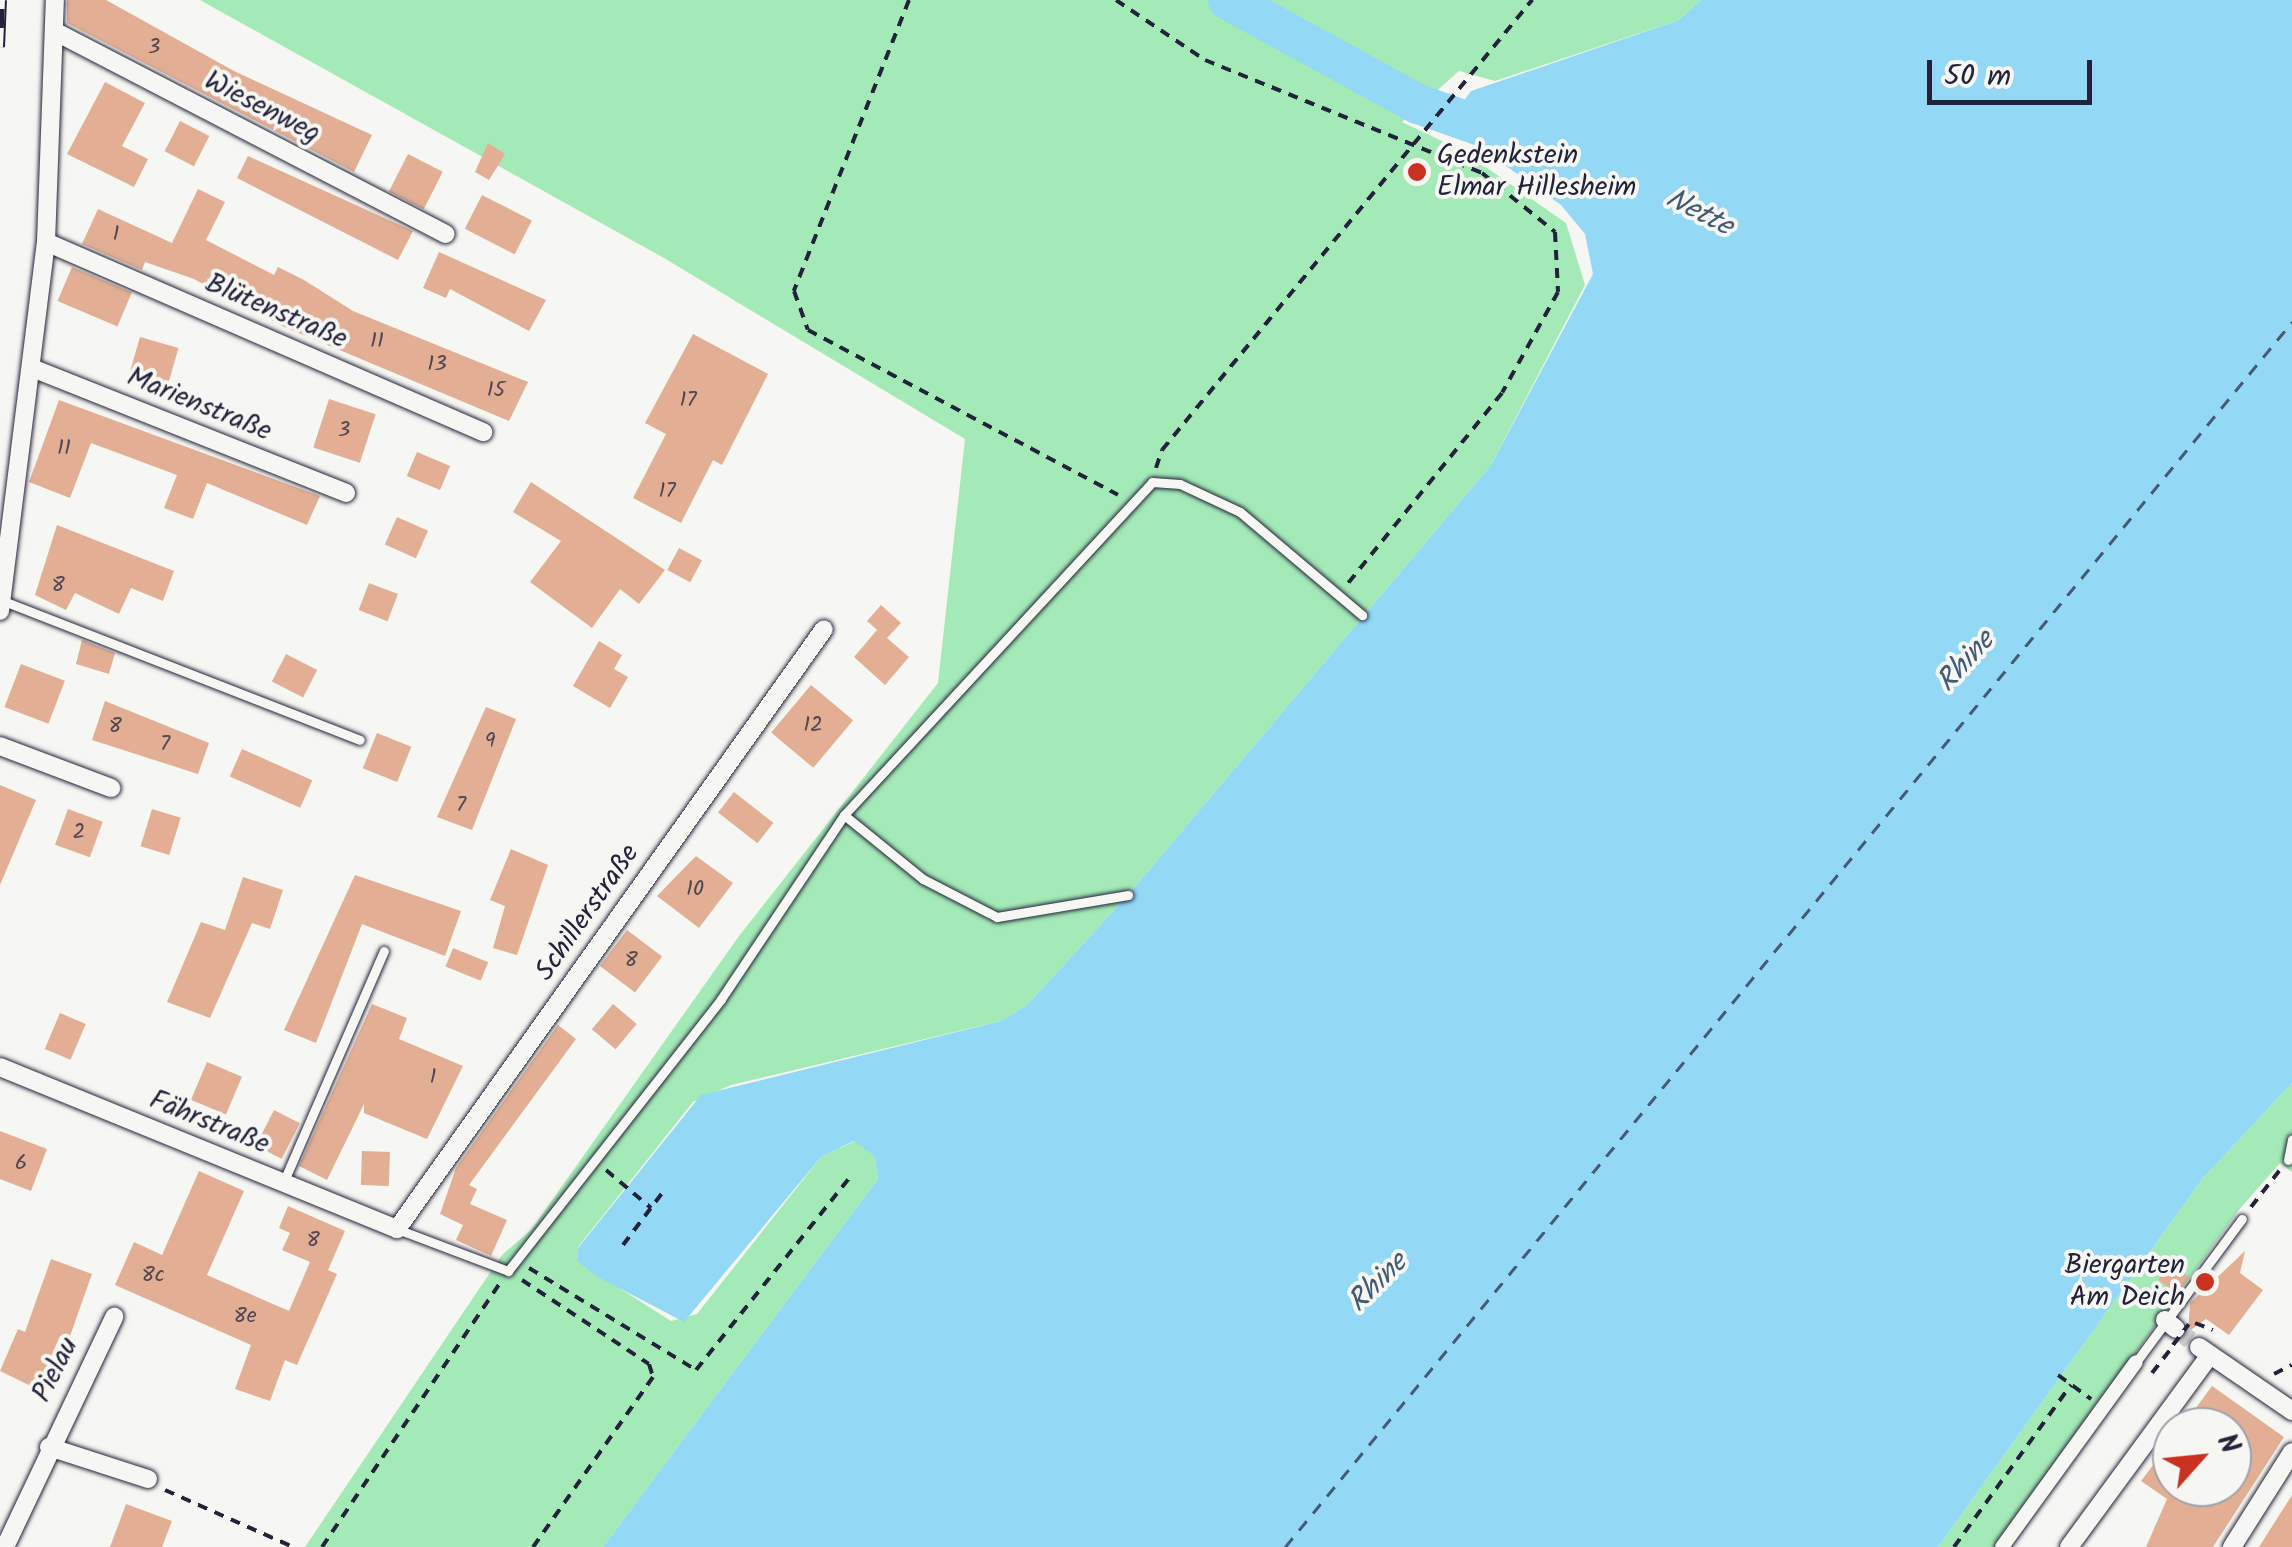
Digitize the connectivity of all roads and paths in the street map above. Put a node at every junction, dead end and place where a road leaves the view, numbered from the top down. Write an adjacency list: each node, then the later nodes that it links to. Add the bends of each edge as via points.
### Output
1 (55, 0): 5 (street)
2 (909, 0): 13 (path, via 794,292 808,330)
3 (1116, 0): 6 (path, via 1204,60)
4 (1532, 0): 6 (path)
5 (54, 31): 7 (street, Wiesenweg); 8 (street)
6 (1415, 148): 11 (path, via 1162,450); 14 (path, via 1482,173 1554,232 1558,292 1502,393)
7 (445, 234)
8 (46, 242): 9 (street); 10 (street, Blütenstraße)
9 (32, 368): 12 (street, Marienstraße); 15 (street)
10 (484, 432)
11 (1152, 482): 13 (lane); 14 (lane, via 1180,484 1240,512)
12 (346, 493)
13 (1128, 500): 21 (lane)
14 (1339, 594): 16 (lane)
15 (1, 606): 18 (lane)
16 (1362, 615)
17 (824, 629): 33 (street, Schillerstraße)
18 (360, 740)
19 (0, 746): 20 (street)
20 (110, 788)
21 (844, 815): 22 (lane, via 922,878 996,917); 26 (lane, via 721,998)
22 (1128, 896)
23 (384, 950): 29 (lane)
24 (0, 1067): 29 (street, Fährstraße)
25 (2292, 1139): 27 (lane)
26 (595, 1160): 31 (path); 35 (lane)
27 (2288, 1160): 32 (path)
28 (851, 1176): 35 (path, via 696,1370)
29 (283, 1183): 33 (street, Fährstraße)
30 (666, 1188): 31 (path)
31 (651, 1208): 34 (path)
32 (2242, 1218): 40 (lane, via 2176,1329)
33 (397, 1229): 36 (lane)
34 (623, 1245)
35 (516, 1260): 36 (lane)
36 (508, 1271): 52 (path); 53 (path, via 649,1364 653,1376)
37 (114, 1317): 47 (street, Pielau)
38 (2204, 1324): 39 (path)
39 (2228, 1341)
40 (2136, 1362): 45 (street)
41 (2292, 1365): 42 (path, via 2276,1374)
42 (2264, 1366)
43 (2058, 1375): 44 (path)
44 (2071, 1384): 45 (path); 54 (path)
45 (2105, 1409): 55 (street)
46 (2292, 1410): 56 (street, via 2205,1351)
47 (48, 1447): 49 (street, Pielau); 50 (street, Pielau)
48 (2292, 1452): 57 (street)
49 (148, 1480): 51 (path)
50 (4, 1547)
51 (293, 1547)
52 (322, 1547)
53 (532, 1547)
54 (1954, 1547)
55 (2002, 1547)
56 (2069, 1547)
57 (2232, 1547)

